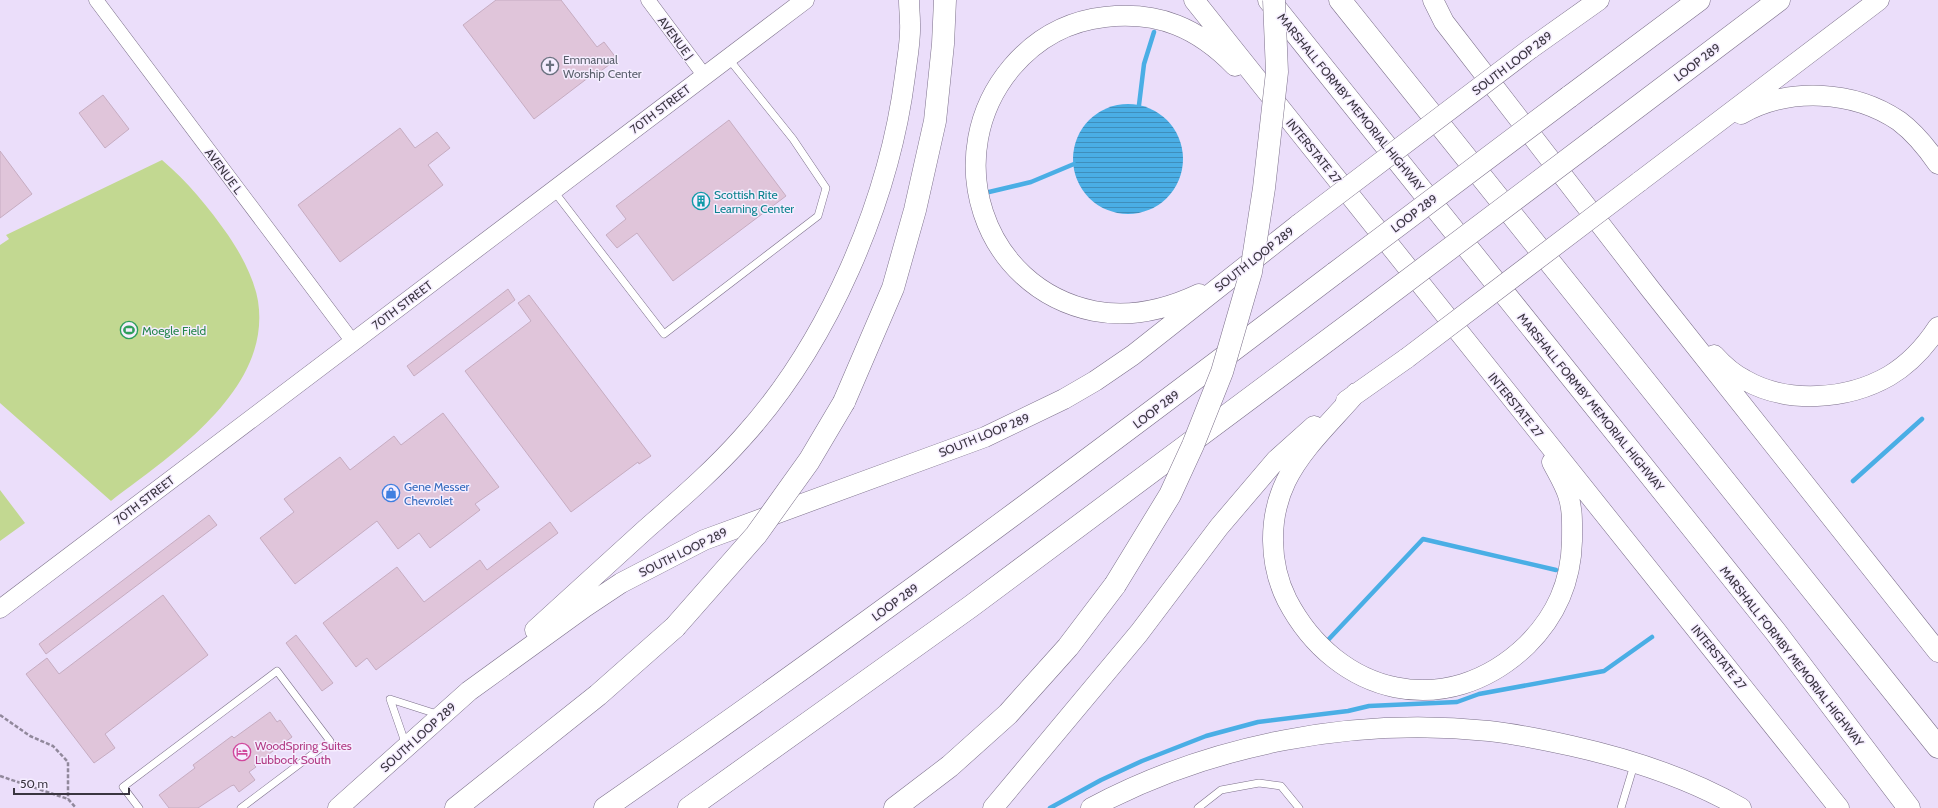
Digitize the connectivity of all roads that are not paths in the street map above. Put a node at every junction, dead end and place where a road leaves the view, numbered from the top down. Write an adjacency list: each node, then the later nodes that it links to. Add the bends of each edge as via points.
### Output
1 (96, 0): 24 (street, AVENUE L)
2 (648, 0): 16 (street, AVENUE J)
3 (805, 0): 15 (street, 70TH STREET)
4 (945, 0): 37 (highway, bridge, via 935,121 915,210 893,288 844,402 809,461 756,536 675,627 598,694)
5 (1194, 0): 17 (main road, INTERSTATE 27)
6 (1269, 0): 48 (highway, MARSHALL FORMBY MEMORIAL HIGHWAY, via 1775,631)
7 (1274, 0): 40 (highway, bridge, via 1278,72 1251,272 1222,372 1170,495 1115,586 1068,647 1008,714 950,766)
8 (1340, 0): 32 (highway)
9 (1433, 0): 22 (main road, via 1444,22)
10 (1599, 0): 21 (main road, SOUTH LOOP 289, bridge, via 1530,49)
11 (1699, 0): 38 (highway, LOOP 289, bridge, via 1069,474 734,718)
12 (1779, 0): 39 (highway, LOOP 289, bridge, via 970,607)
13 (1879, 0): 18 (main road)
14 (906, 3): 29 (main road, via 910,24 902,99 886,172 860,245 838,293 797,366 770,405 697,484)
15 (728, 58): 16 (street, 70TH STREET); 20 (lane, via 793,139 826,188 818,216 664,334)
16 (704, 75): 20 (street, 70TH STREET)
17 (1292, 124): 21 (main road, via 1232,64 1197,35 1171,22 1143,16 1096,18 1067,26 1041,40 1021,57 1002,79 990,101 980,125 976,148 975,172 979,199 995,239 1021,273 1036,285 1073,305 1123,313 1179,304); 26 (main road, INTERSTATE 27)
18 (1694, 141): 19 (main road, via 1752,108 1767,103 1809,95 1834,97 1876,109 1899,122 1914,134); 25 (main road, bridge, via 1407,358)
19 (1938, 164)
20 (553, 190): 24 (street, 70TH STREET)
21 (1226, 282): 29 (main road, SOUTH LOOP 289, via 1133,355 1064,398 985,437 704,540 620,583)
22 (1651, 290): 23 (main road, via 1732,372 1746,381 1786,394 1808,396 1845,393 1875,383 1902,367 1917,354); 28 (main road)
23 (1938, 327)
24 (353, 342): 27 (street, 70TH STREET)
25 (1356, 393): 26 (main road, via 1303,455 1286,481 1278,502 1273,554 1278,579 1285,595 1317,644 1344,667 1362,676 1404,689 1450,687 1491,673 1536,636 1559,602 1570,572 1572,516 1568,494); 41 (main road, via 1276,460 1219,527 1139,633)
26 (1536, 430): 47 (main road, INTERSTATE 27)
27 (0, 609)
28 (1938, 652)
29 (469, 691): 30 (main road, SOUTH LOOP 289)
30 (442, 715): 31 (main road, SOUTH LOOP 289); 31 (lane, via 390,699)
31 (407, 746): 36 (main road, SOUTH LOOP 289)
32 (1938, 747)
33 (1635, 762): 42 (main road, via 1532,737 1489,731 1442,728 1364,730 1295,738 1221,756 1131,788); 45 (lane); 46 (main road, via 1694,784)
34 (139, 808): 35 (lane, via 123,787 277,671 330,741)
35 (241, 808)
36 (338, 808)
37 (456, 808)
38 (605, 808)
39 (689, 808)
40 (895, 808)
41 (993, 808)
42 (1091, 808)
43 (1198, 808): 44 (lane, via 1221,790 1259,783 1281,786)
44 (1299, 808)
45 (1621, 808)
46 (1741, 808)
47 (1840, 808)
48 (1908, 808)

